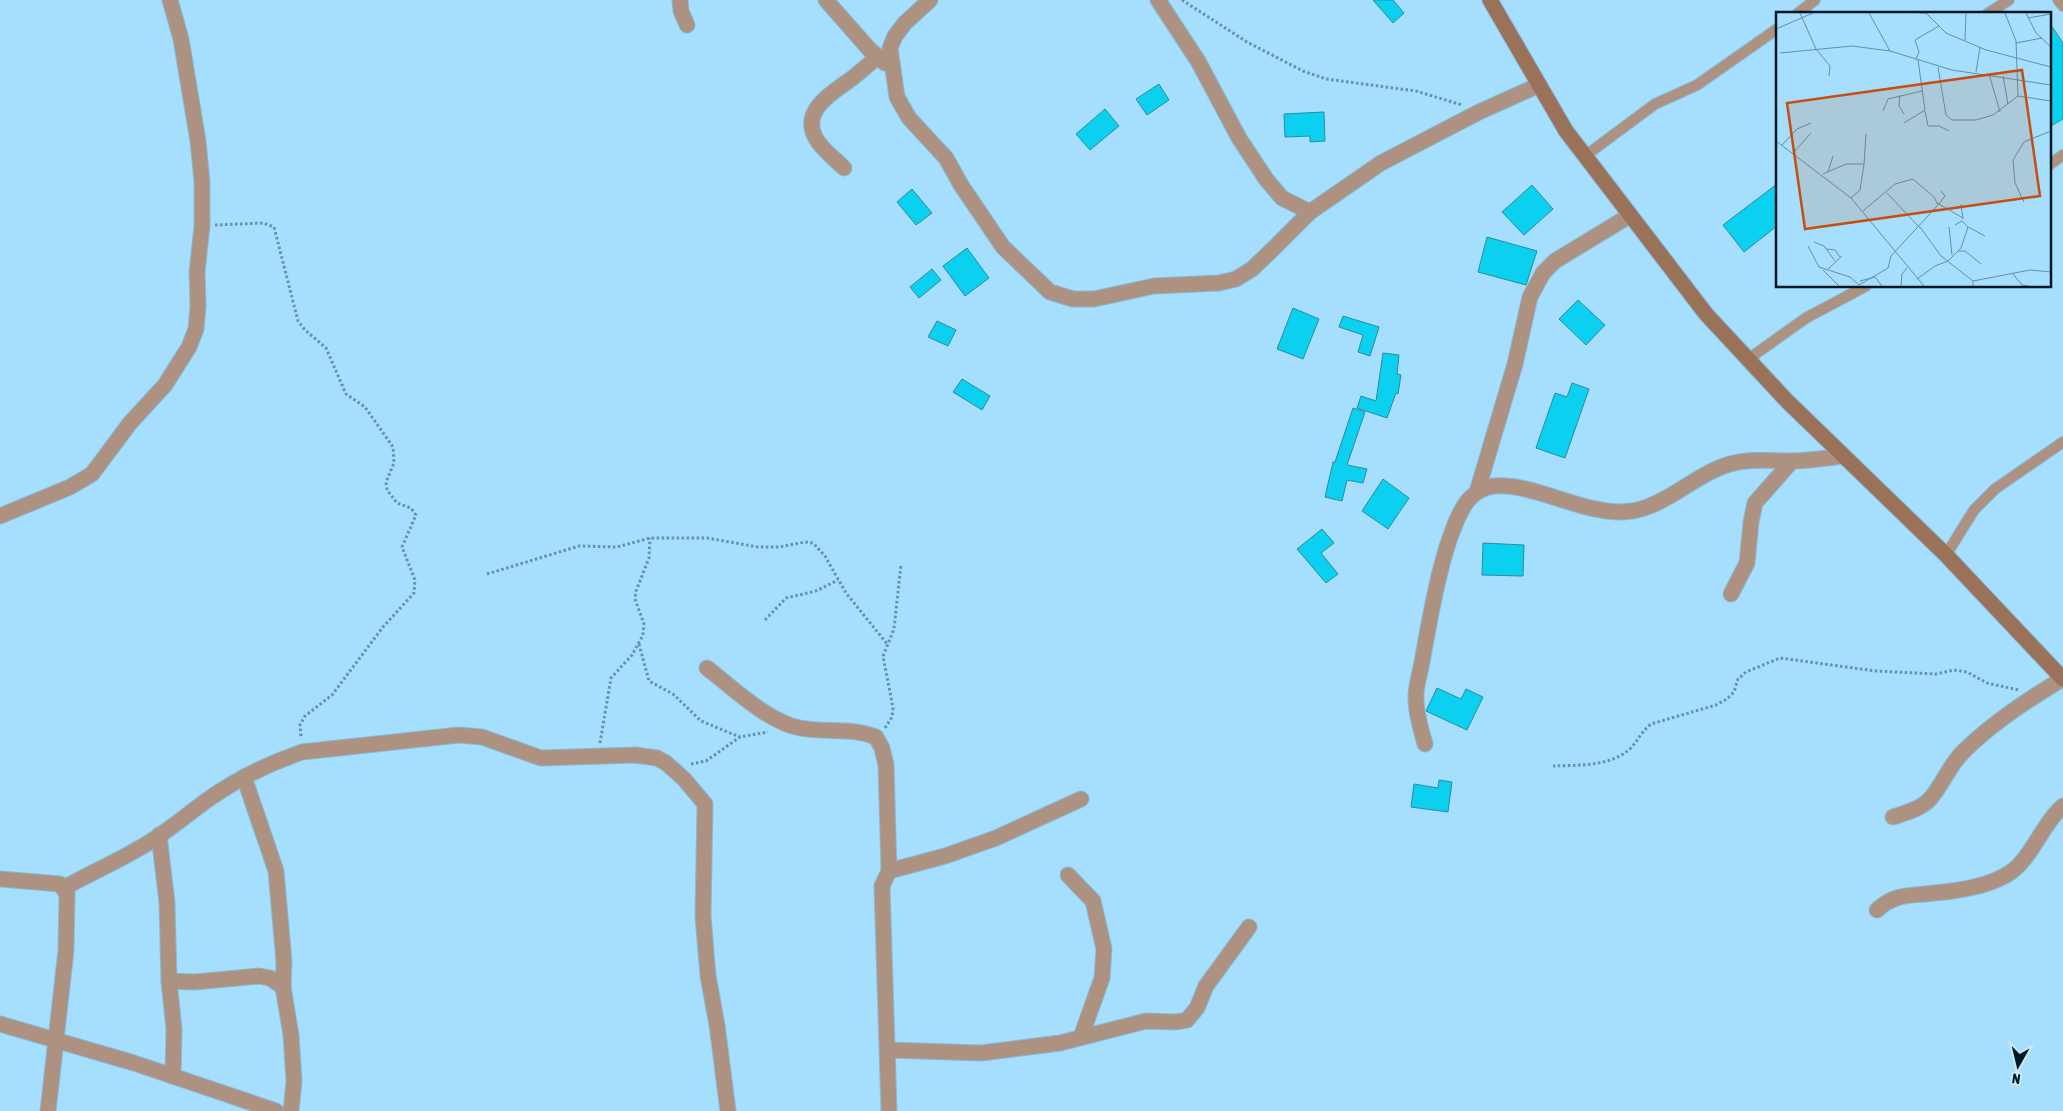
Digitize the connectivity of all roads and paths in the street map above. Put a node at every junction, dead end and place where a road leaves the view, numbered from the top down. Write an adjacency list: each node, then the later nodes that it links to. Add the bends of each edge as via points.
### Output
1 (170, 0): 26 (street, via 181,39 198,141)
2 (680, 0): 14 (street)
3 (826, 0): 16 (street)
4 (930, 0): 17 (street, via 895,36 890,48)
5 (1158, 0): 24 (street, via 1198,61 1239,138 1266,179 1282,198)
6 (1182, 0): 19 (path, via 1247,42 1303,71 1326,79 1434,96)
7 (1490, 0): 18 (main road)
8 (1815, 0): 12 (lane)
9 (2009, 0): 13 (lane)
10 (2058, 0): 11 (lane)
11 (2063, 6)
12 (1800, 12)
13 (1990, 12)
14 (686, 25)
15 (1776, 30): 21 (lane, via 1697,84 1655,104)
16 (877, 57): 17 (street); 23 (street, via 828,93 819,103 812,121 814,135 820,145)
17 (892, 68): 24 (street, via 897,97 909,118 946,158 1004,247 1040,284 1061,296 1094,299 1154,286 1236,279 1252,269)
18 (1539, 85): 19 (street); 21 (main road)
19 (1479, 112): 24 (street, via 1381,164)
20 (2063, 155): 22 (lane)
21 (1585, 156): 25 (main road)
22 (2050, 164)
23 (844, 168)
24 (1310, 212)
25 (1629, 216): 28 (main road, via 1706,314); 32 (street, via 1555,260 1543,273 1530,297 1515,364)
26 (202, 226): 33 (street, via 196,328 189,347 170,378 130,423 92,474 70,487); 50 (path, via 264,223 274,227 298,321 326,348 346,394 365,406 392,447 394,463 386,482 387,490 397,503 411,508 416,515 402,547 414,580 414,593 383,627 332,695 305,716 300,725)
27 (1862, 288): 28 (lane, via 1806,318)
28 (1747, 360): 30 (main road)
29 (2063, 442): 35 (lane, via 1995,489 1974,510)
30 (1843, 456): 31 (street); 35 (main road)
31 (1792, 461): 32 (street, via 1746,460 1732,463 1649,506 1631,511 1568,502 1516,487 1494,486); 39 (street, via 1755,503 1747,563)
32 (1477, 492): 49 (street, via 1465,505 1450,537 1424,649 1415,698)
33 (0, 516)
34 (650, 538): 37 (path, via 617,547 579,546); 38 (path, via 706,538 758,548 812,543 825,556); 41 (path, via 649,558 636,591 644,624)
35 (1946, 555): 44 (main road)
36 (901, 564): 42 (path, via 894,629)
37 (487, 574)
38 (838, 580): 40 (path, via 816,591 786,598); 42 (path)
39 (1731, 594)
40 (765, 620)
41 (640, 644): 48 (path, via 649,681 673,694 701,721); 51 (path, via 611,678)
42 (888, 645): 47 (path, via 883,660 892,694 892,717)
43 (707, 668): 46 (street)
44 (2063, 679): 45 (street)
45 (2033, 697): 53 (path, via 1986,683 1960,670 1936,674 1876,671 1780,658 1742,675 1734,692 1716,705 1651,724 1629,750 1617,757 1591,765); 57 (street, via 1966,748 1930,800)
46 (784, 724): 47 (street, via 816,730 852,730); 48 (path, via 777,729)
47 (876, 736): 59 (street, via 886,765)
48 (740, 737): 52 (path, via 700,764)
49 (1425, 744)
50 (302, 752): 51 (street, via 459,735 482,737 541,758); 54 (street)
51 (597, 757): 52 (street, via 635,755 657,758)
52 (666, 763): 75 (street, via 705,804 703,916 708,976 718,1025)
53 (1553, 766)
54 (244, 776): 58 (street); 66 (street, via 276,871 284,962)
55 (1080, 799): 59 (street, via 996,838)
56 (2063, 806): 63 (street, via 2012,871 1978,885 1899,896)
57 (1893, 817)
58 (159, 835): 62 (street); 65 (street, via 167,903)
59 (889, 871): 70 (street, via 882,886)
60 (1068, 875): 68 (street, via 1093,901 1104,949 1102,978)
61 (0, 879): 62 (street, via 46,882 60,884)
62 (64, 888): 69 (street, via 67,894 66,950)
63 (1877, 910)
64 (1249, 926): 68 (street, via 1206,986 1197,1008 1187,1020 1146,1021)
65 (169, 981): 66 (street, via 259,976 270,978); 71 (street, via 174,1029)
66 (283, 987): 74 (street, via 294,1082)
67 (0, 1024): 69 (street)
68 (1081, 1037): 70 (street, via 1060,1043 981,1053)
69 (55, 1042): 71 (street); 72 (street)
70 (888, 1050): 76 (street)
71 (173, 1076): 73 (street)
72 (48, 1111)
73 (276, 1111)
74 (290, 1111)
75 (728, 1111)
76 (889, 1111)

